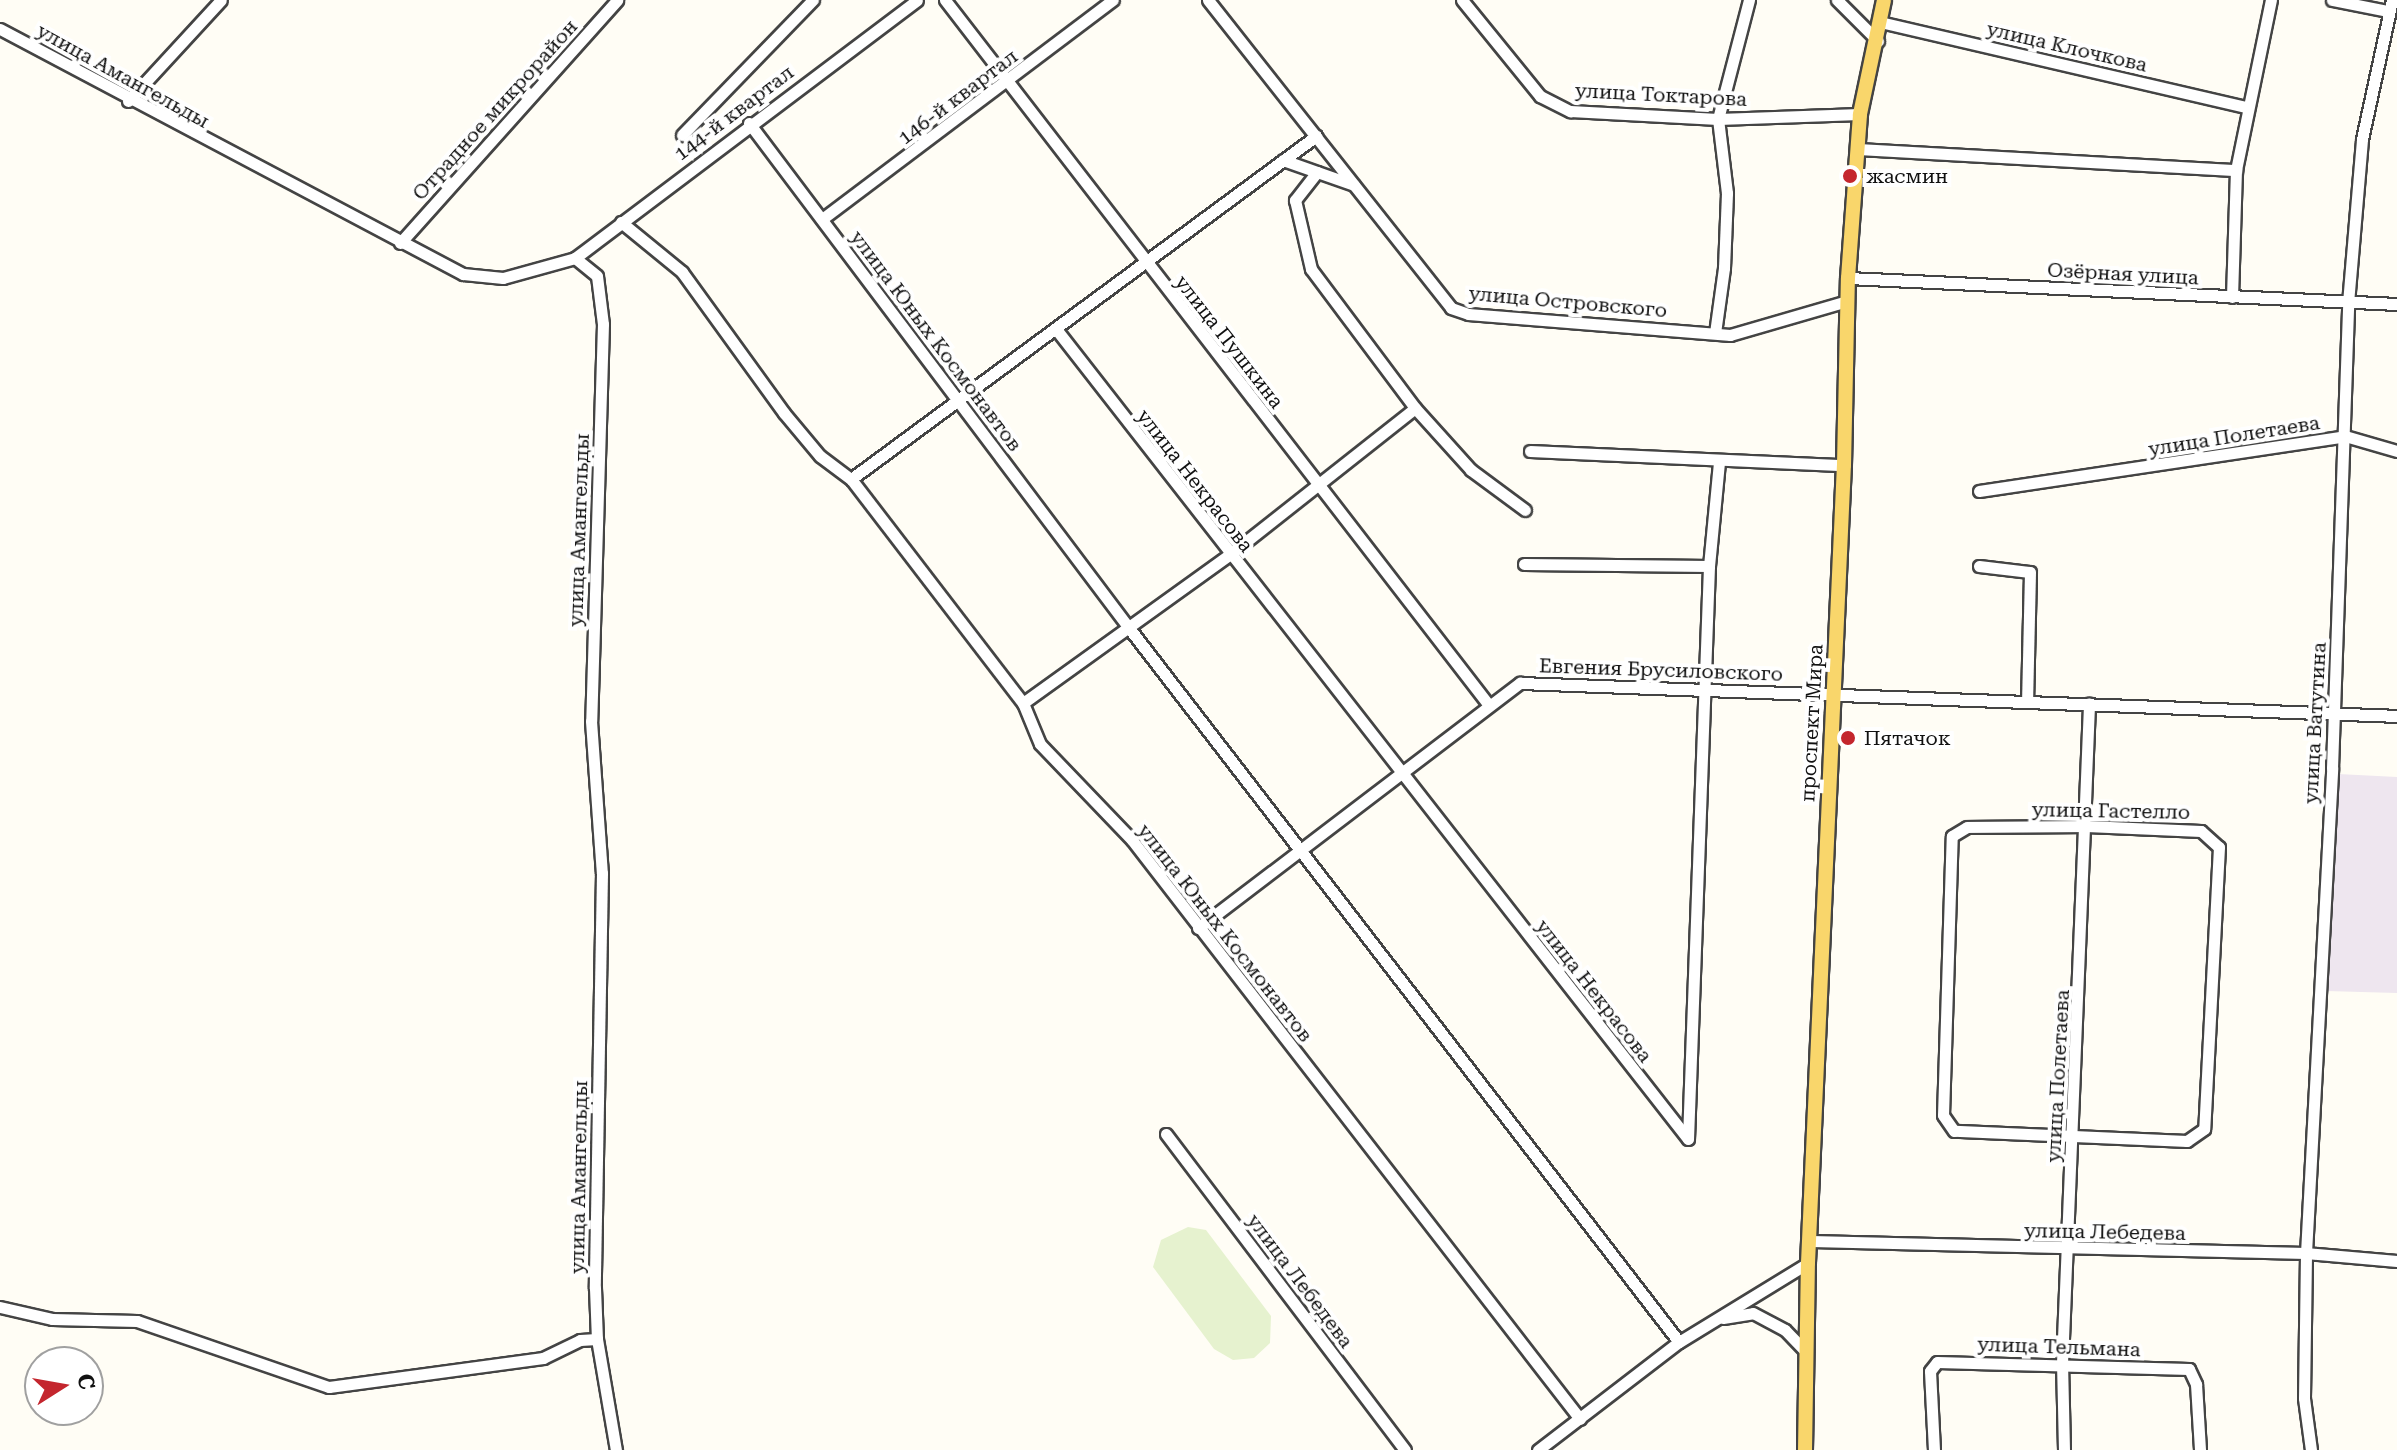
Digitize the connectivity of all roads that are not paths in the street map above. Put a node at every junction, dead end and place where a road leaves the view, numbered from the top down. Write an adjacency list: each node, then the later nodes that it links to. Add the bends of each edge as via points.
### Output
1 (221, 0): 19 (street)
2 (617, 0): 33 (street, Отрадное микрорайон)
3 (813, 0): 24 (street)
4 (917, 0): 23 (street, 144-й квартал)
5 (945, 0): 18 (street, улица Пушкина)
6 (1113, 0): 18 (street, 146-й квартал)
7 (1208, 0): 25 (street, улица Островского)
8 (1462, 0): 22 (street, улица Токтарова, via 1511,67 1552,105 1589,113)
9 (1749, 0): 22 (street)
10 (1837, 0): 17 (street)
11 (1884, 0): 15 (main road, проспект Мира)
12 (2271, 0): 20 (street)
13 (2332, 0): 14 (street)
14 (2390, 6): 39 (street, улица Ватутина, via 2362,139)
15 (1880, 22): 17 (main road, проспект Мира); 20 (street, улица Клочкова)
16 (0, 29): 19 (street, улица Амангельды)
17 (1878, 41): 21 (main road, проспект Мира)
18 (1007, 83): 31 (street, 146-й квартал); 35 (street, улица Пушкина)
19 (128, 101): 33 (street, улица Амангельды)
20 (2246, 107): 28 (street)
21 (1860, 114): 22 (street, улица Токтарова); 26 (main road, проспект Мира)
22 (1718, 119): 42 (street, via 1727,193)
23 (749, 123): 31 (street, улица Юных Космонавтов); 32 (street, 144-й квартал)
24 (682, 135)
25 (1316, 136): 27 (street); 30 (street, улица Островского)
26 (1859, 149): 28 (street); 36 (main road, проспект Мира)
27 (1283, 160): 29 (street); 35 (street)
28 (2236, 170): 37 (street)
29 (1317, 172): 30 (street); 44 (street, via 1295,200 1305,257)
30 (1355, 186): 42 (street, улица Островского, via 1451,308 1468,314)
31 (822, 219): 43 (street, улица Юных Космонавтов)
32 (621, 222): 34 (street, 144-й квартал); 50 (street, улица Юных Космонавтов, via 682,272 784,413 820,456)
33 (400, 243): 34 (street, улица Амангельды, via 463,274 484,278)
34 (575, 258): 80 (street, улица Амангельды, via 597,276 602,298 591,721 602,873)
35 (1144, 263): 41 (street); 51 (street, улица Пушкина)
36 (1848, 278): 37 (street, Озёрная улица); 38 (main road, проспект Мира)
37 (2232, 297): 39 (street, Озёрная улица)
38 (1847, 301): 42 (street, улица Островского, via 1730,335); 49 (main road, проспект Мира)
39 (2348, 303): 40 (street, Озёрная улица); 45 (street, улица Ватутина)
40 (2397, 304)
41 (1056, 329): 43 (street); 54 (street, улица Некрасова)
42 (1715, 333)
43 (959, 403): 50 (street); 58 (street, улица Юных Космонавтов)
44 (1415, 408): 51 (street); 53 (street, via 1471,470)
45 (2345, 436): 47 (street, улица Полетаева); 52 (street, улица Полетаева); 65 (street, улица Ватутина)
46 (1530, 451): 48 (street)
47 (2397, 451)
48 (1719, 462): 49 (street); 56 (street, улица Некрасова)
49 (1844, 465): 60 (main road, проспект Мира)
50 (851, 479): 62 (street, улица Юных Космонавтов)
51 (1317, 484): 54 (street); 63 (street, улица Пушкина)
52 (1979, 491)
53 (1525, 510)
54 (1229, 555): 58 (street); 67 (street, улица Некрасова)
55 (1524, 564): 56 (street)
56 (1709, 566): 59 (street, улица Некрасова)
57 (1979, 566): 61 (street, via 2030,572)
58 (1129, 628): 62 (street); 69 (street, улица Юных Космонавтов)
59 (1707, 690): 60 (street, Евгения Брусиловского); 63 (street, Евгения Брусиловского, via 1520,683); 67 (street, улица Некрасова, via 1688,1139)
60 (1833, 694): 61 (street, Евгения Брусиловского); 73 (main road, проспект Мира)
61 (2027, 701): 64 (street, Евгения Брусиловского)
62 (1023, 703): 70 (street, улица Юных Космонавтов, via 1040,744 1132,840)
63 (1488, 704): 67 (street, Евгения Брусиловского)
64 (2089, 704): 65 (street, Евгения Брусиловского); 68 (street, улица Полетаева)
65 (2334, 713): 66 (street, Евгения Брусиловского); 75 (street, улица Ватутина)
66 (2397, 716)
67 (1400, 774): 69 (street, Евгения Брусиловского)
68 (2086, 826): 72 (street, улица Полетаева); 72 (street, улица Гастелло, via 1967,827 1952,836 1944,978 1943,1115 1954,1131); 72 (street, улица Гастелло, via 2201,831 2219,847 2219,862 2204,1129 2187,1141)
69 (1301, 850): 70 (street, Евгения Брусиловского); 81 (street, улица Юных Космонавтов)
70 (1198, 928): 84 (street, улица Юных Космонавтов)
71 (1166, 1134): 86 (street, улица Лебедева)
72 (2074, 1136): 74 (street, улица Полетаева)
73 (1811, 1241): 74 (street, улица Лебедева); 77 (main road, проспект Мира)
74 (2067, 1251): 75 (street, улица Лебедева); 83 (street, улица Полетаева)
75 (2306, 1253): 76 (street, улица Лебедева); 92 (street, улица Ватутина, via 2304,1398)
76 (2397, 1261)
77 (1808, 1263): 79 (street); 82 (main road, проспект Мира)
78 (0, 1307): 80 (street, via 52,1319 137,1321 329,1387 529,1361 580,1340)
79 (1718, 1319): 81 (street); 82 (street, via 1753,1313 1785,1330)
80 (597, 1339): 85 (street, улица Амангельды)
81 (1679, 1342): 84 (street)
82 (1805, 1351): 88 (main road, проспект Мира)
83 (2062, 1363): 89 (street, улица Тельмана, via 1937,1362 1930,1371); 90 (street, улица Полетаева); 91 (street, улица Тельмана, via 2189,1369 2196,1384)
84 (1580, 1419): 87 (street)
85 (616, 1450)
86 (1405, 1450)
87 (1538, 1450)
88 (1805, 1450)
89 (1934, 1450)
90 (2064, 1450)
91 (2200, 1450)
92 (2311, 1450)

